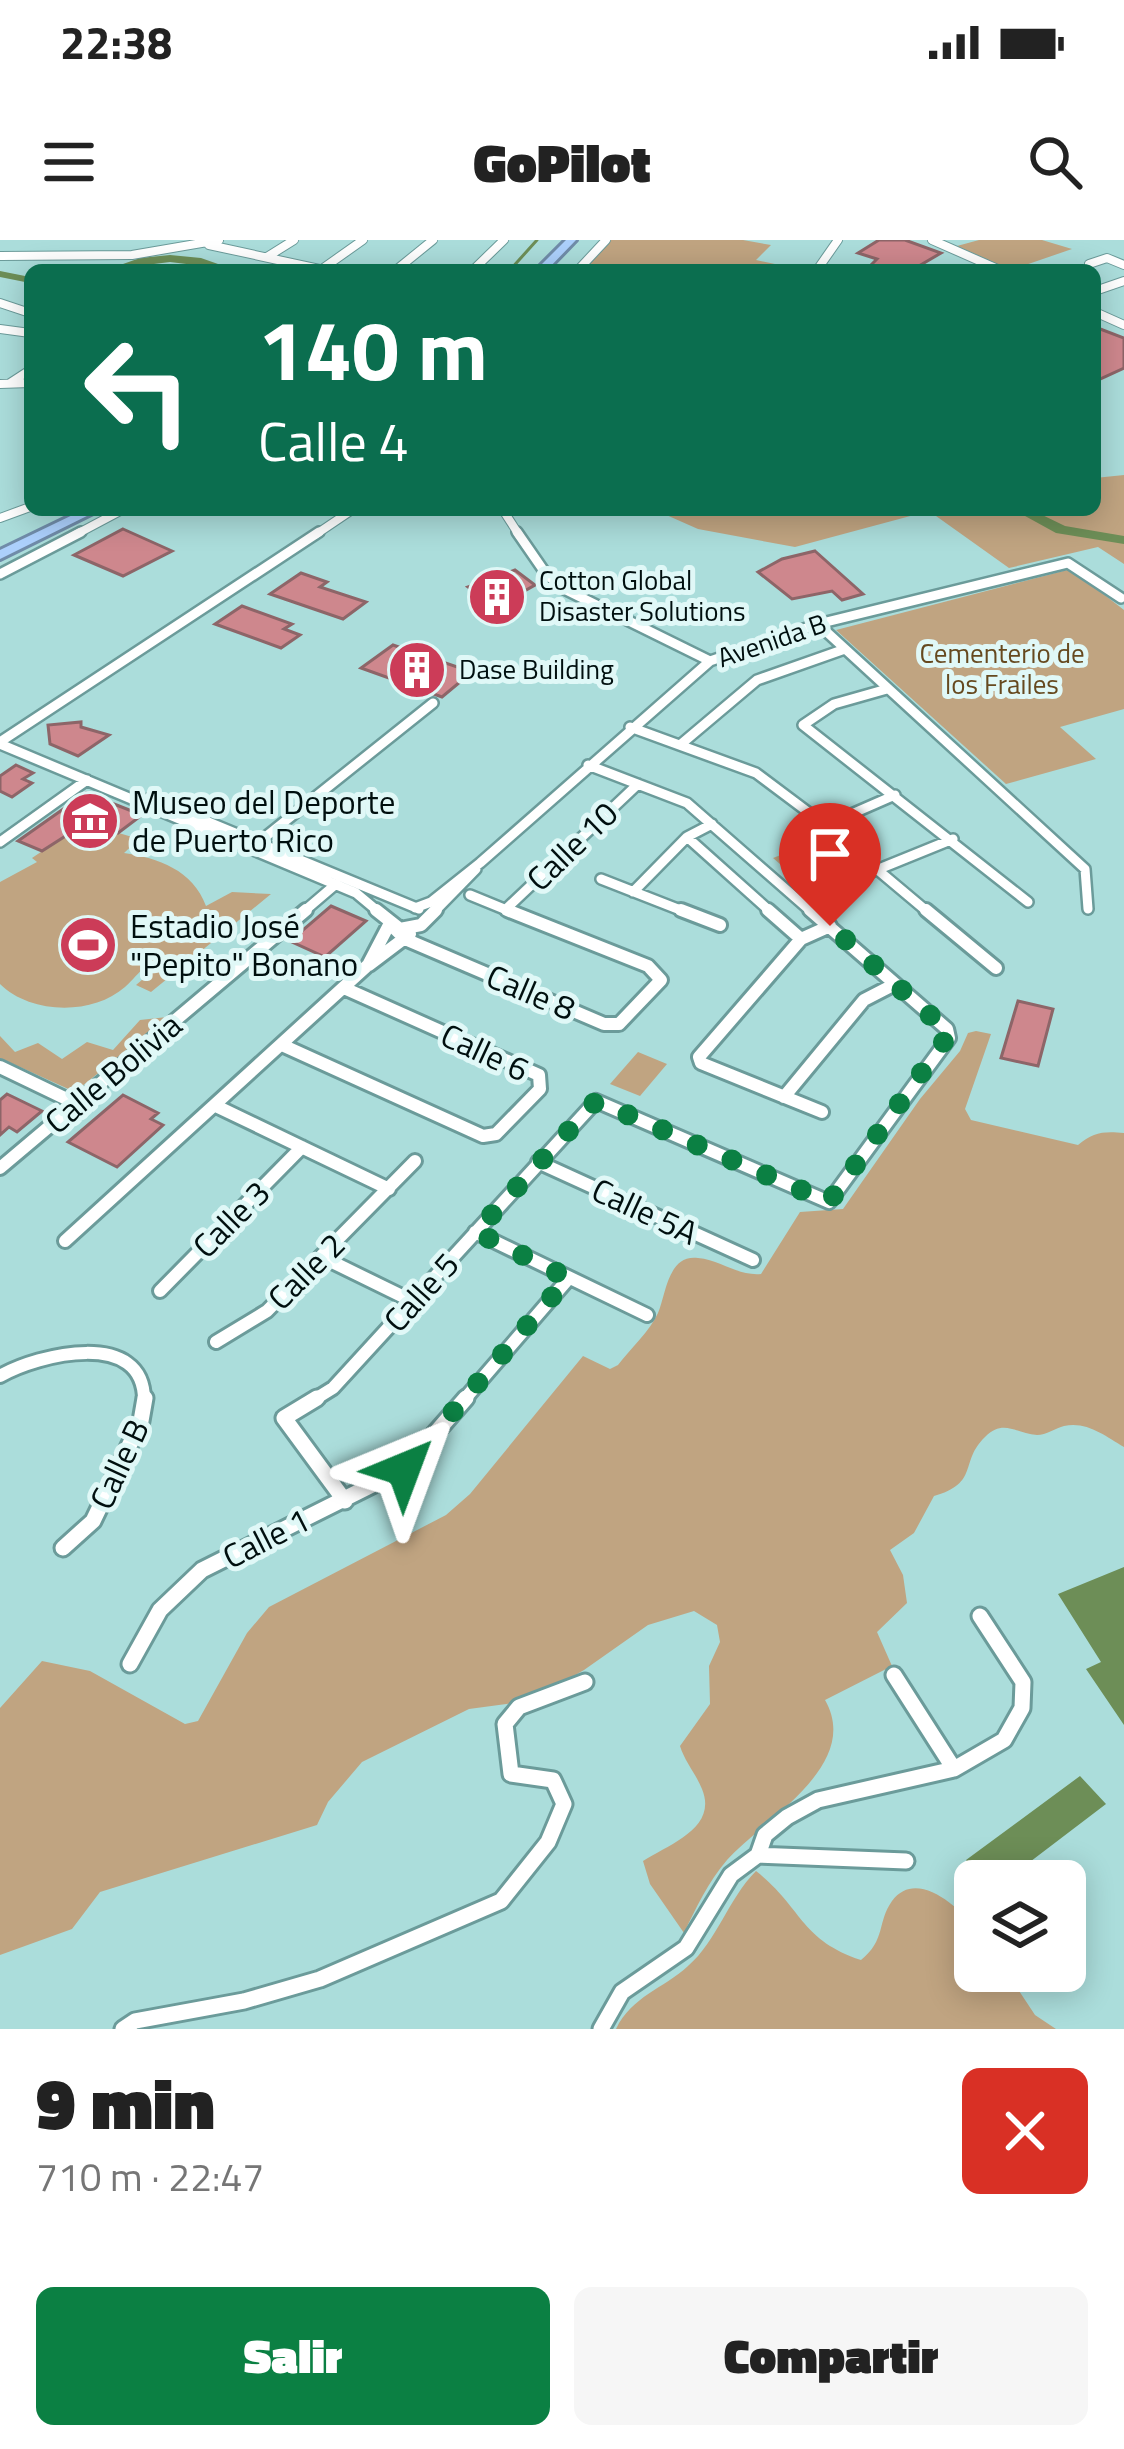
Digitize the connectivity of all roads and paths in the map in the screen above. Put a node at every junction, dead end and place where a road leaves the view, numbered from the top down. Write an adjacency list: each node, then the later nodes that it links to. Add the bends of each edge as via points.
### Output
1 (219, 240): 10 (street)
2 (293, 240): 12 (street)
3 (363, 240): 14 (street)
4 (433, 240): 15 (street)
5 (504, 240): 16 (street)
6 (586, 240): 18 (highway)
7 (606, 240): 19 (street)
8 (932, 240): 20 (street)
9 (570, 242): 17 (highway)
10 (208, 244): 11 (street, via 132,255); 12 (street)
11 (0, 256)
12 (267, 257): 13 (street)
13 (297, 264)
14 (331, 264)
15 (403, 264)
16 (479, 264)
17 (547, 264)
18 (562, 264)
19 (584, 264)
20 (986, 264)
21 (1089, 264): 22 (street, via 1106,258)
22 (1124, 265)
23 (58, 516): 28 (highway)
24 (81, 516): 29 (highway)
25 (111, 516): 30 (street)
26 (343, 516): 38 (street)
27 (506, 516): 34 (street, via 564,590)
28 (0, 544)
29 (0, 555)
30 (0, 574)
31 (1121, 598): 32 (street, Avenida B, via 1068,563)
32 (818, 624): 33 (street); 34 (street, Avenida B)
33 (845, 649): 35 (street); 39 (street, via 757,680)
34 (710, 662): 37 (street, Avenida B)
35 (887, 689): 43 (street, via 834,704 803,725); 59 (street, via 1085,869)
36 (433, 703): 48 (street)
37 (630, 728): 39 (street); 40 (street, Avenida B)
38 (1, 740): 41 (street, Calle 8); 48 (street)
39 (680, 745): 43 (street, via 763,776 820,821)
40 (588, 765): 42 (street); 49 (street, Avenida B)
41 (87, 780): 47 (street); 52 (street, Calle 8)
42 (638, 784): 44 (street, via 687,803); 58 (street, Calle 10)
43 (895, 795): 46 (street)
44 (712, 824): 45 (street); 55 (street)
45 (687, 837): 53 (street); 65 (street)
46 (953, 839): 50 (street); 56 (street)
47 (0, 842)
48 (259, 842): 57 (street)
49 (480, 863): 57 (street, Avenida B); 61 (street, Avenida B)
50 (879, 871): 55 (street); 67 (street)
51 (601, 879): 53 (street)
52 (336, 884): 60 (street, Calle 8); 73 (street, Calle Bolivia)
53 (633, 892): 62 (street)
54 (470, 895): 58 (street, Calle 8)
55 (800, 901): 63 (street)
56 (1028, 902)
57 (413, 908): 60 (street, Avenida B, via 394,911); 61 (street)
58 (506, 909): 64 (street, Calle 8, via 648,966 661,980 613,1026)
59 (1088, 909)
60 (392, 923): 61 (street); 64 (street, Calle 8); 66 (street, Avenida B)
61 (421, 924): 64 (street, Avenida B)
62 (720, 926)
63 (830, 926): 65 (street); 68 (street)
64 (405, 939): 66 (street, Avenida B)
65 (801, 939): 72 (street, via 699,1058)
66 (368, 965): 69 (street, Avenida B)
67 (996, 968)
68 (896, 984): 72 (street, via 863,1000); 78 (street, Calle 5, via 950,1033 829,1202 596,1101)
69 (344, 988): 70 (street, Avenida B); 70 (street, Calle 6, via 539,1075 540,1089 496,1134 483,1136)
70 (282, 1045): 74 (street, Avenida B)
71 (0, 1067): 73 (street)
72 (784, 1097): 75 (street)
73 (77, 1104): 79 (street, Calle Bolivia)
74 (216, 1106): 76 (street); 82 (street, Avenida B)
75 (822, 1112)
76 (302, 1147): 80 (street); 86 (street, Calle 3)
77 (415, 1162): 80 (street, Calle 2)
78 (538, 1162): 81 (street, Calle 5); 84 (street, Calle 5A)
79 (0, 1168)
80 (388, 1189): 83 (street, Calle 2)
81 (476, 1232): 85 (street); 87 (street, Calle 5)
82 (65, 1241)
83 (322, 1257): 87 (street); 89 (street, Calle 2, via 254,1322)
84 (753, 1260)
85 (568, 1278): 88 (street); 91 (street, Calle 1, via 426,1448)
86 (160, 1291)
87 (412, 1301): 91 (street, Calle 5, via 333,1388 284,1418)
88 (647, 1315)
89 (216, 1342)
90 (0, 1376): 92 (street, Calle B, via 50,1351 86,1349 132,1370 145,1394 141,1420 93,1521)
91 (344, 1501): 94 (street, Calle 1, via 202,1570 160,1610)
92 (63, 1548)
93 (980, 1616): 97 (street, via 1024,1696 1004,1740)
94 (130, 1664)
95 (894, 1675): 97 (street)
96 (585, 1682): 100 (street, via 519,1707 505,1724 512,1774 553,1780 564,1804 537,1859 501,1901 320,1978)
97 (954, 1769): 98 (street, via 818,1800 765,1835)
98 (758, 1855): 99 (street); 101 (street, via 730,1875 686,1948 622,1992)
99 (906, 1862)
100 (123, 2029)
101 (601, 2029)

